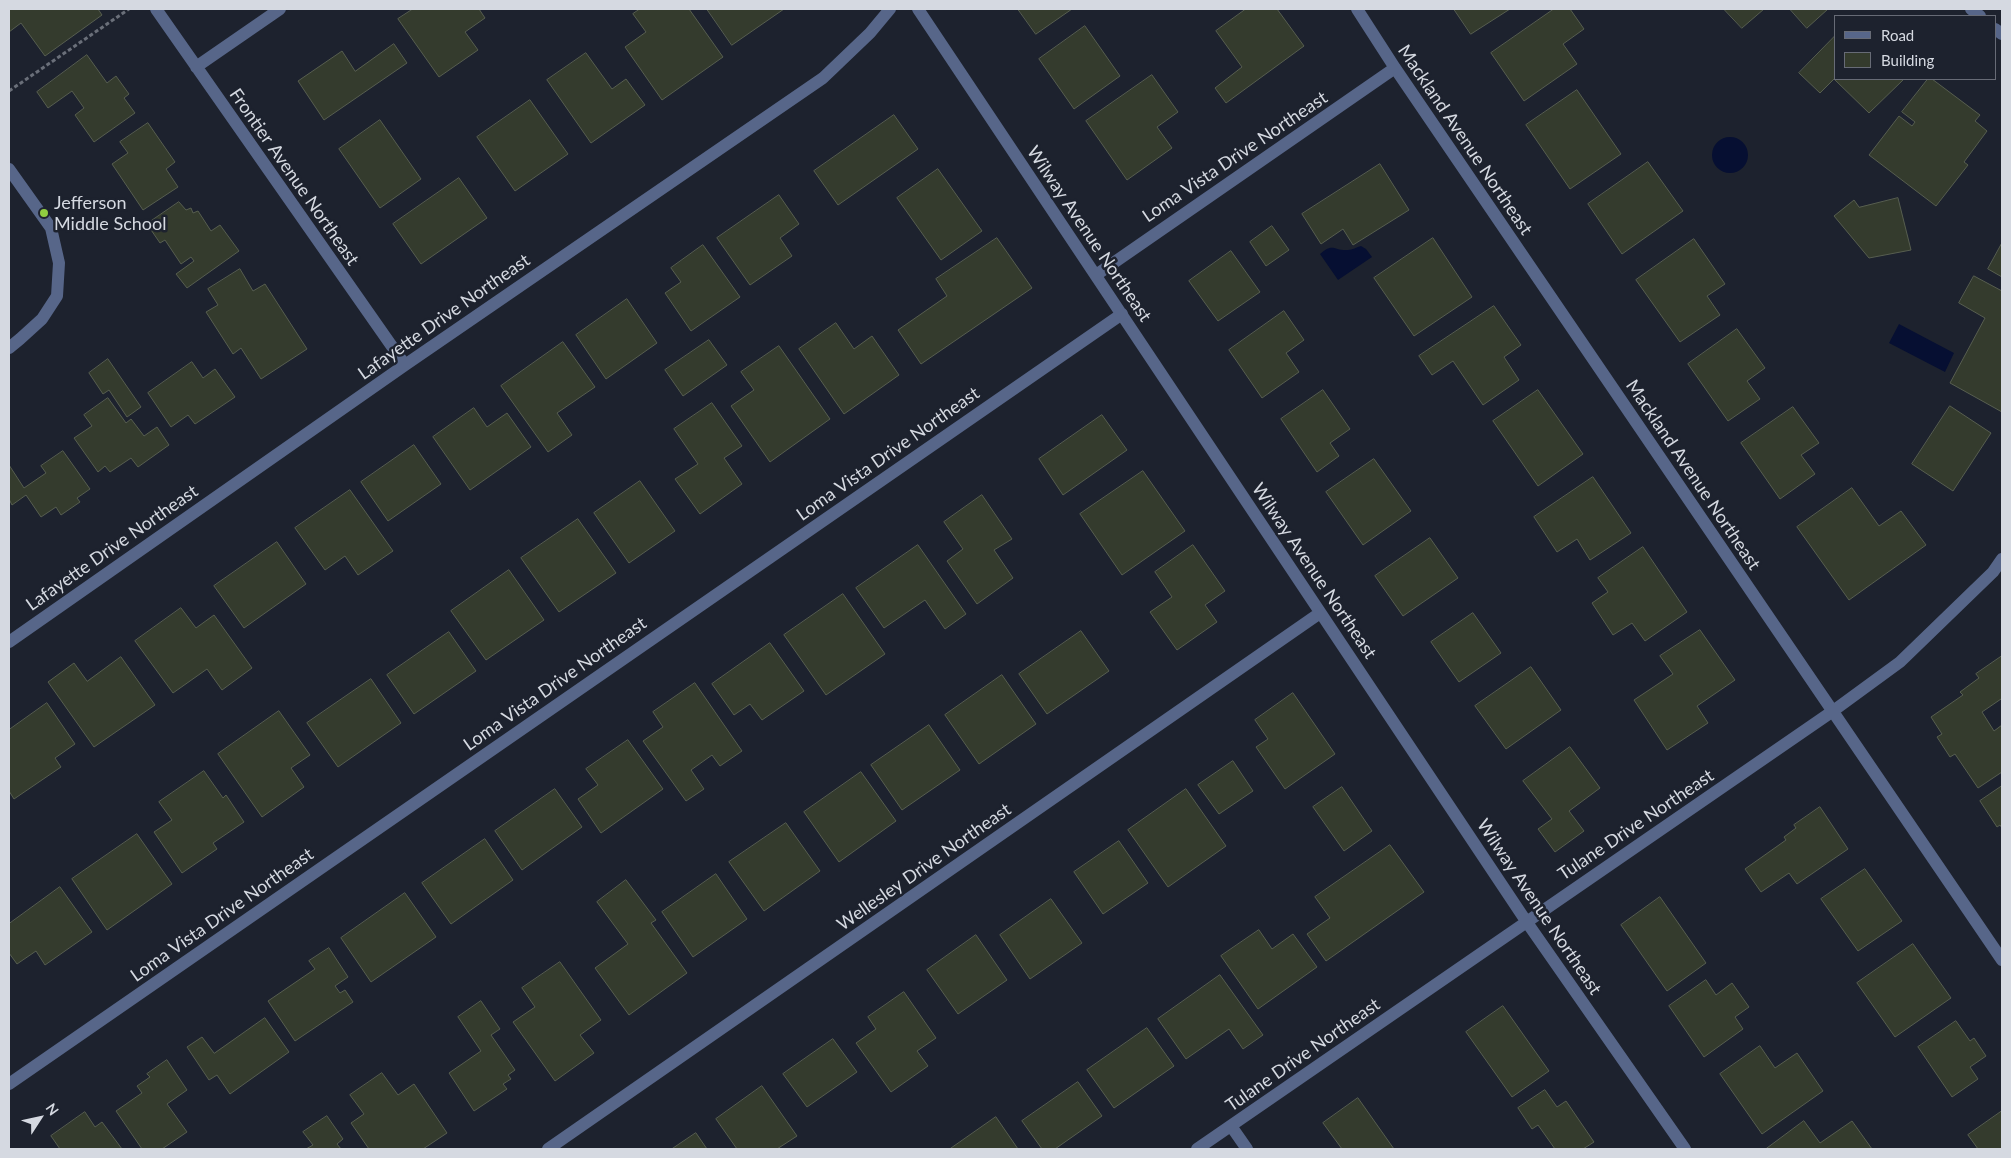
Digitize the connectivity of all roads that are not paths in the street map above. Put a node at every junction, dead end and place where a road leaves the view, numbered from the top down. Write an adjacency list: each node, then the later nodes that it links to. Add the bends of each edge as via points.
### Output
1 (156, 9): 6 (street, Frontier Avenue Northeast)
2 (280, 9): 6 (street)
3 (890, 9): 12 (street, Lafayette Drive Northeast, via 823,78)
4 (918, 9): 9 (street, Wilway Avenue Northeast)
5 (1357, 9): 7 (street, Mackland Avenue Northeast)
6 (196, 68): 12 (street, Frontier Avenue Northeast)
7 (1395, 68): 9 (street, Loma Vista Drive Northeast); 16 (street, Mackland Avenue Northeast)
8 (9, 169): 11 (street, via 51,228 59,263 57,296 42,319)
9 (1096, 275): 10 (street, Wilway Avenue Northeast)
10 (1122, 314): 14 (street, Wilway Avenue Northeast); 19 (street, Loma Vista Drive Northeast)
11 (9, 348)
12 (404, 365): 15 (street, Lafayette Drive Northeast)
13 (2002, 559): 16 (street, Tulane Drive Northeast, via 1993,572 1900,662)
14 (1320, 613): 17 (street, Wilway Avenue Northeast); 21 (street, Wellesley Drive Northeast)
15 (9, 642)
16 (1833, 711): 17 (street, Tulane Drive Northeast); 18 (street, Mackland Avenue Northeast)
17 (1526, 921): 20 (street, Tulane Drive Northeast); 24 (street, Wilway Avenue Northeast)
18 (2002, 960)
19 (9, 1084)
20 (1231, 1126): 22 (street, Tulane Drive Northeast); 23 (street)
21 (548, 1149)
22 (1197, 1149)
23 (1247, 1149)
24 (1685, 1149)

